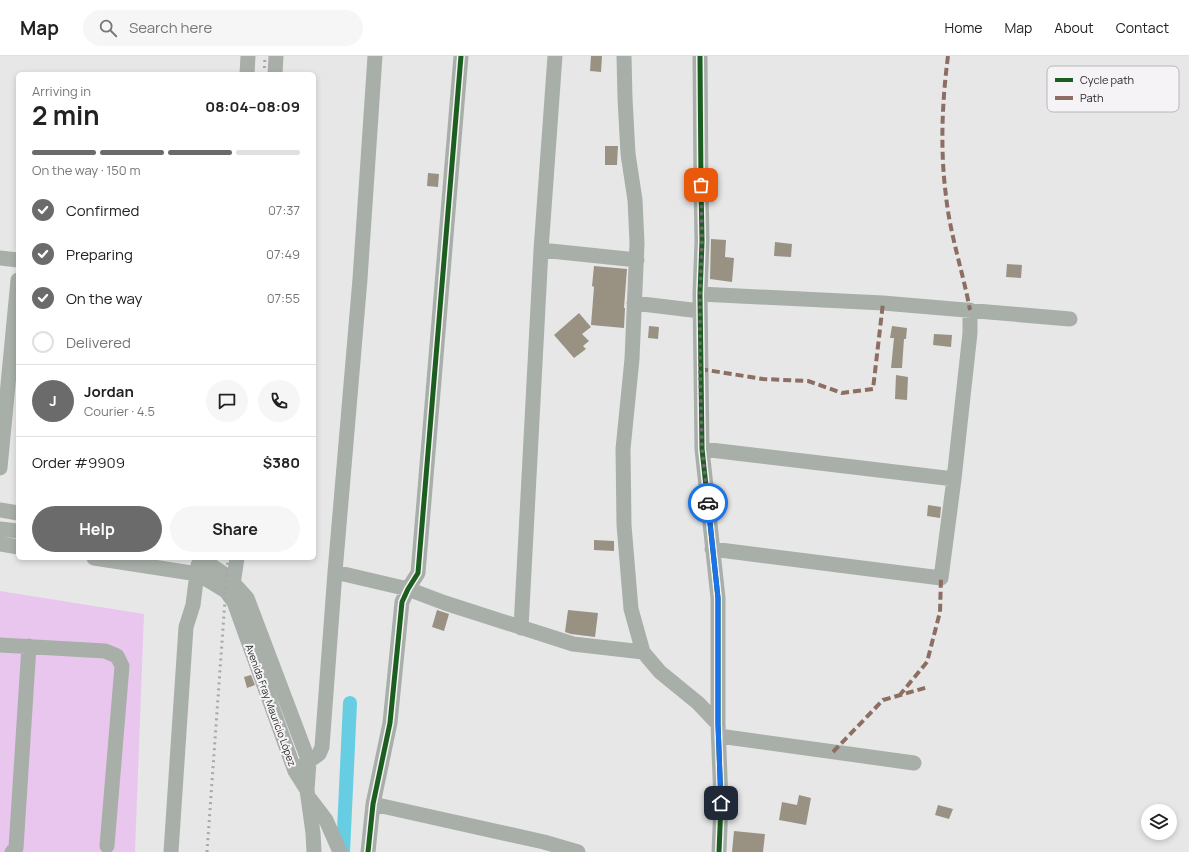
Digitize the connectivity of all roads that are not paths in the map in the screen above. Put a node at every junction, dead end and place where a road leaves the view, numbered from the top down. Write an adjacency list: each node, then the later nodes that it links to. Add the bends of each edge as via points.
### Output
1 (248, 56): 8 (street)
2 (276, 56): 9 (street)
3 (375, 56): 34 (street)
4 (461, 56): 36 (street, via 418,572)
5 (555, 56): 10 (street)
6 (624, 56): 13 (street, via 628,154 638,243)
7 (700, 56): 14 (street)
8 (247, 72)
9 (275, 72)
10 (541, 250): 13 (street); 38 (street)
11 (0, 258): 12 (street)
12 (16, 260)
13 (636, 260): 16 (street)
14 (700, 294): 17 (street, via 884,302); 18 (street)
15 (16, 301): 21 (street)
16 (634, 303): 18 (street); 41 (street, via 632,359 623,449 624,525 631,609)
17 (970, 310): 19 (street); 22 (street, via 970,333)
18 (700, 311): 20 (street)
19 (1070, 319)
20 (702, 449): 22 (street); 29 (street)
21 (0, 468)
22 (954, 479): 29 (street, via 941,578)
23 (0, 510): 24 (street)
24 (16, 513)
25 (0, 529): 26 (street)
26 (16, 531)
27 (0, 544): 28 (street)
28 (16, 547)
29 (712, 549): 42 (street, via 718,598)
30 (107, 560): 35 (street, Avenida Fray Mauricio López)
31 (200, 560): 35 (street)
32 (203, 560): 37 (street, Avenida Fray Mauricio López, via 227,576)
33 (237, 560): 37 (street)
34 (335, 572): 36 (street); 43 (street, via 322,747 319,754)
35 (198, 574): 37 (street, Avenida Fray Mauricio López, via 226,591); 51 (street, via 186,627)
36 (408, 589): 38 (street); 47 (street, via 402,602 390,723)
37 (232, 591): 43 (street, Avenida Fray Mauricio López, via 247,598); 45 (street, Avenida Fray Mauricio López)
38 (521, 628): 41 (street, via 573,644)
39 (0, 644): 40 (street)
40 (28, 646): 49 (street, via 105,651 117,656 122,666); 50 (street, via 16,848)
41 (643, 652): 42 (street, via 660,672 698,703)
42 (719, 730): 44 (street); 55 (street)
43 (309, 762): 45 (street); 46 (street, Avenida Fray Mauricio López)
44 (914, 763)
45 (295, 771): 46 (street, Avenida Fray Mauricio López)
46 (308, 793): 48 (street, via 326,820); 52 (street)
47 (373, 804): 53 (street); 54 (street)
48 (337, 845)
49 (107, 846)
50 (12, 852)
51 (171, 852)
52 (314, 852)
53 (368, 852)
54 (578, 852)
55 (719, 852)

